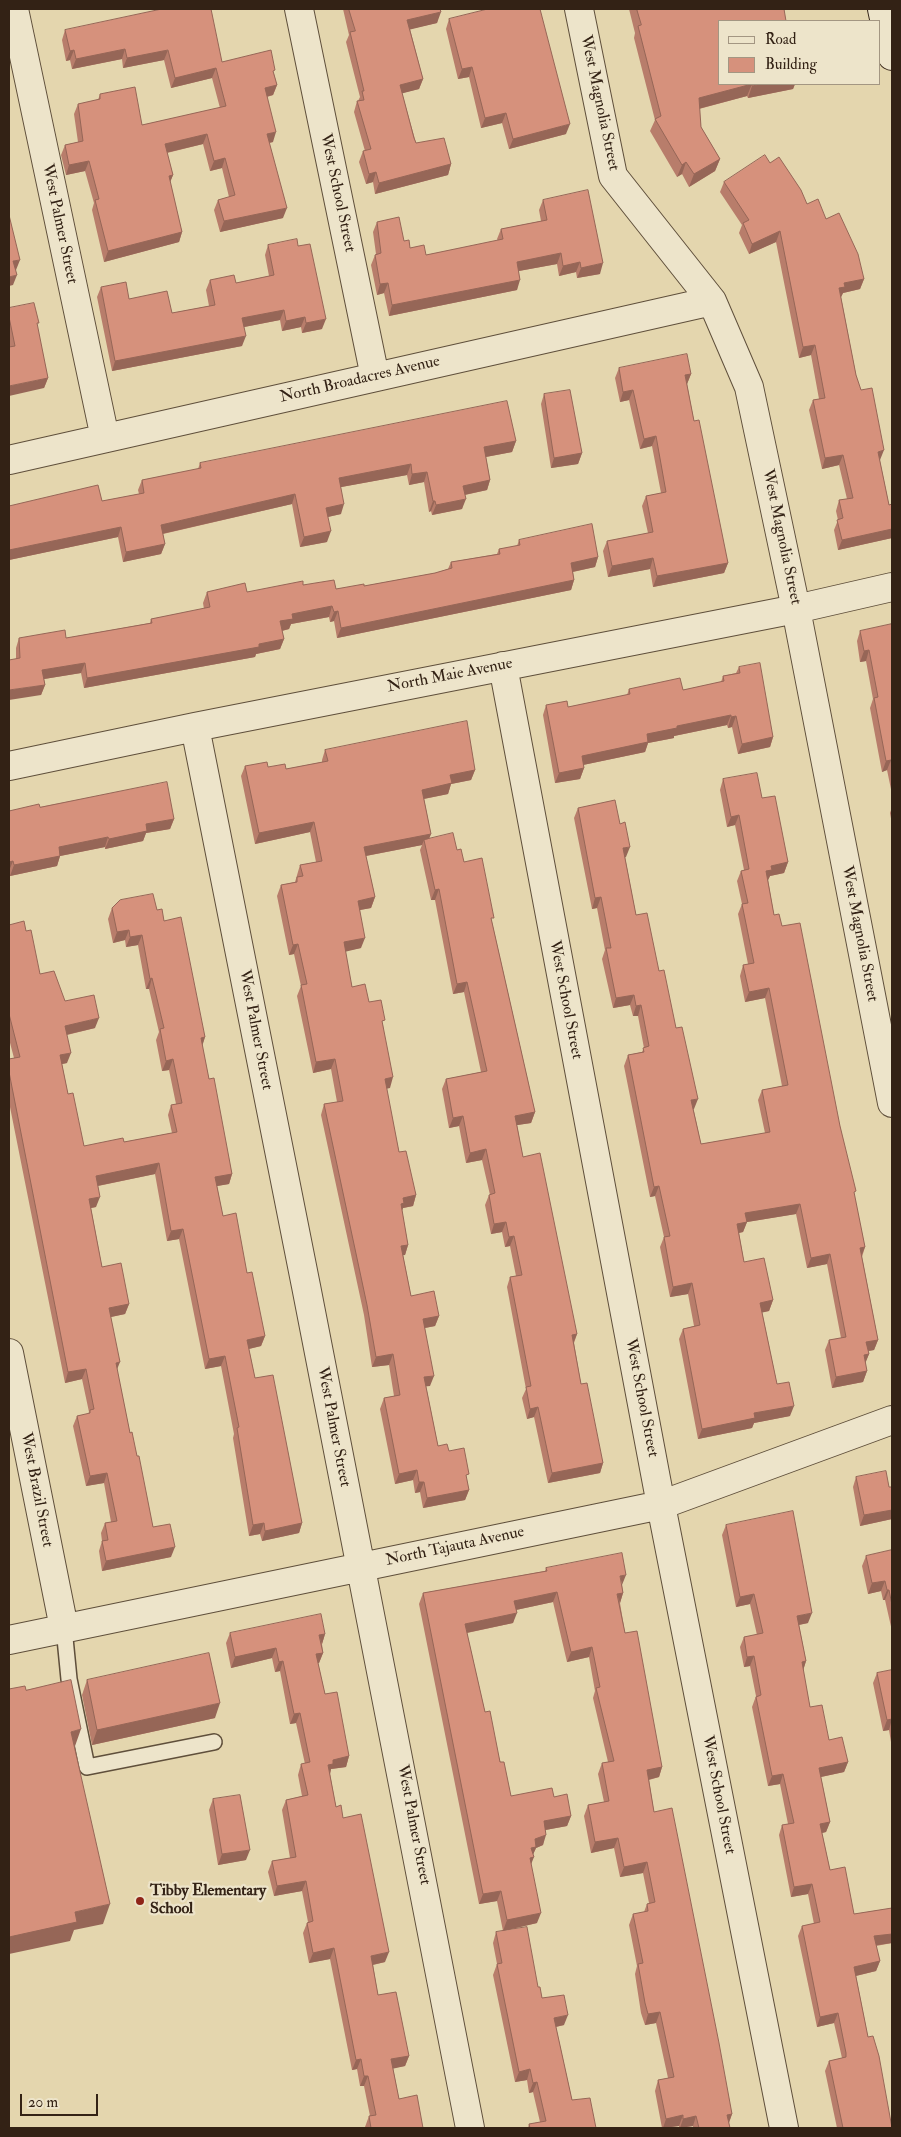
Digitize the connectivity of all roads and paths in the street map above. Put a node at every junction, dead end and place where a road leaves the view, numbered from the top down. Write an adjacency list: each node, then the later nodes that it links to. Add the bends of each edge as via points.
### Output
1 (299, 9): 7 (street, West School Street)
2 (579, 9): 6 (street, West Magnolia Street, via 613,176)
3 (882, 9): 5 (street)
4 (14, 10): 8 (street, West Palmer Street)
5 (892, 56)
6 (712, 301): 7 (street, North Broadacres Avenue); 11 (street, West Magnolia Street, via 749,387)
7 (375, 377): 8 (street, North Broadacres Avenue)
8 (104, 438): 9 (street, North Broadacres Avenue)
9 (9, 460)
10 (892, 587): 11 (street, North Maie Avenue)
11 (796, 609): 12 (street, North Maie Avenue); 15 (street, West Magnolia Street)
12 (502, 666): 13 (street, North Maie Avenue); 18 (street, West School Street)
13 (195, 727): 14 (street, North Maie Avenue); 19 (street, West Palmer Street)
14 (9, 766)
15 (892, 1103)
16 (9, 1353): 20 (street, West Brazil Street)
17 (892, 1420): 18 (street, North Tajauta Avenue)
18 (661, 1505): 19 (street, North Tajauta Avenue); 24 (street, West School Street)
19 (360, 1566): 20 (street, North Tajauta Avenue); 23 (street, West Palmer Street, via 395,1731)
20 (64, 1628): 21 (street, North Tajauta Avenue); 22 (lane, via 69,1679 86,1768)
21 (9, 1640)
22 (214, 1742)
23 (470, 2128)
24 (784, 2128)

